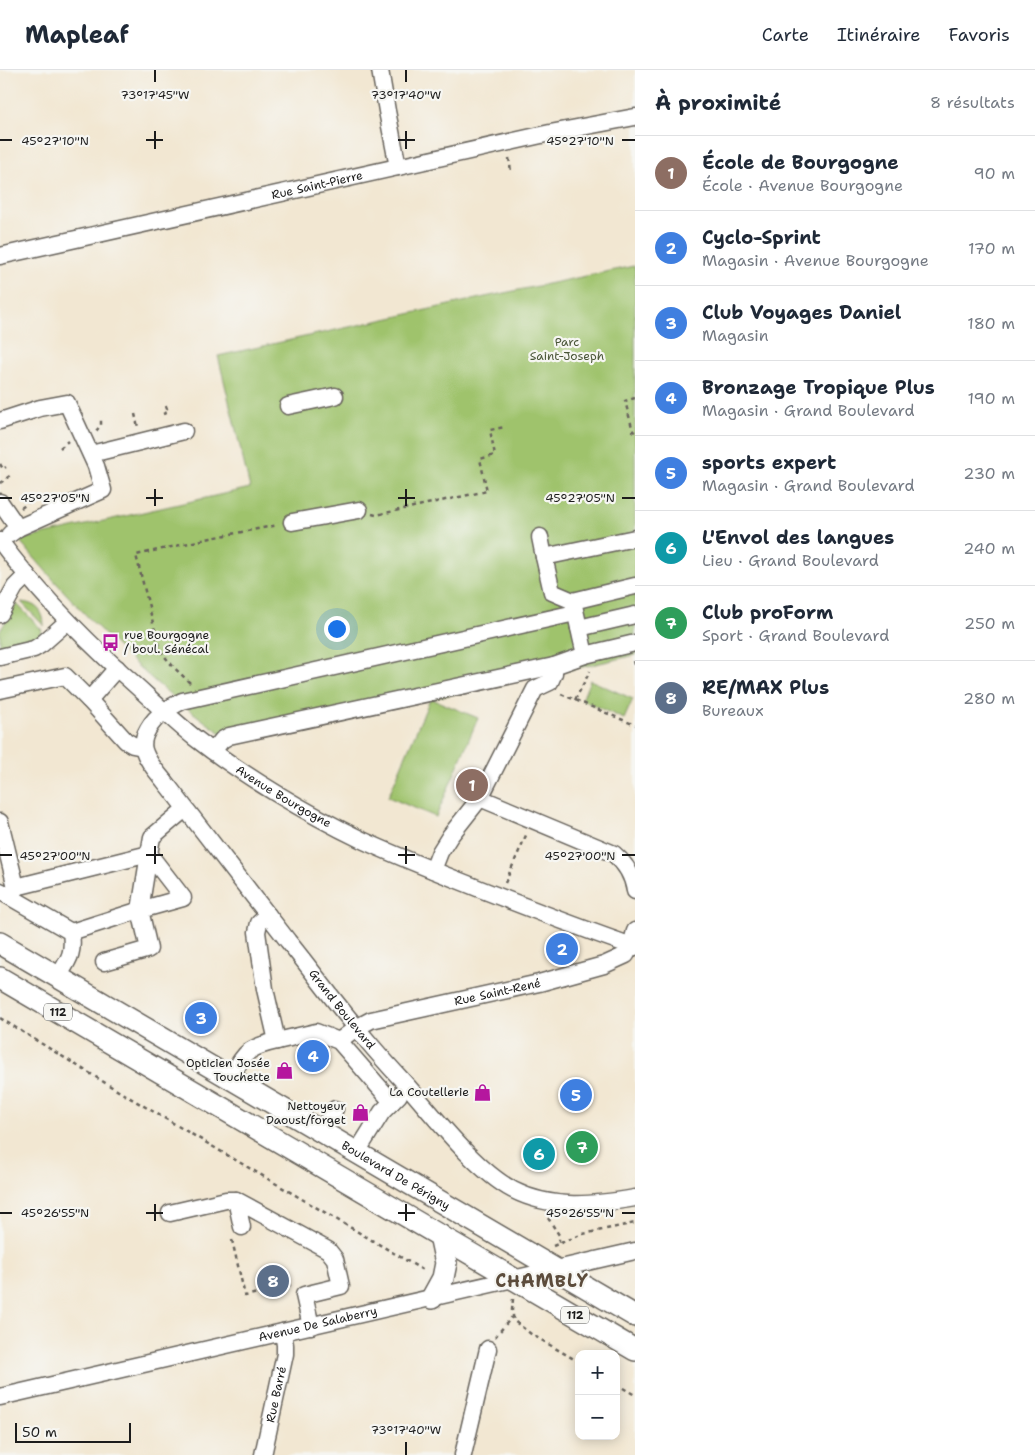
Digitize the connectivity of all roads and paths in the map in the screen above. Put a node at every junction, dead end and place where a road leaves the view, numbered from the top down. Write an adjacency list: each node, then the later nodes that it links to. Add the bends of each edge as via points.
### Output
1 (380, 70): 4 (street)
2 (635, 117): 4 (street, Rue Saint-Pierre)
3 (507, 152): 5 (path)
4 (398, 167): 6 (street, Rue Saint-Pierre)
5 (512, 171)
6 (0, 256)
7 (335, 396): 10 (street)
8 (635, 398): 19 (path, via 625,401)
9 (166, 406): 12 (path, via 168,412)
10 (288, 406)
11 (135, 414): 16 (path)
12 (163, 414)
13 (101, 420): 18 (path)
14 (0, 421): 20 (street, via 67,403)
15 (505, 427): 26 (path, via 490,430 495,455 480,459 487,491 376,515)
16 (139, 430)
17 (184, 431): 20 (street)
18 (95, 432)
19 (635, 432)
20 (91, 454): 28 (street, via 103,490)
21 (0, 464): 22 (path, via 3,469)
22 (6, 467)
23 (11, 476): 24 (path)
24 (0, 483)
25 (0, 502): 28 (street)
26 (359, 510): 27 (street)
27 (292, 522): 49 (path, via 136,555 162,653 196,690)
28 (18, 528): 31 (street)
29 (540, 537): 32 (street)
30 (635, 538): 32 (street)
31 (0, 541): 33 (street, Avenue Bourgogne)
32 (544, 557): 36 (street, via 552,592)
33 (27, 575): 35 (street, via 15,587); 38 (street, Avenue Bourgogne)
34 (635, 586): 36 (street)
35 (0, 614)
36 (576, 614): 37 (street); 42 (street); 49 (street)
37 (635, 615)
38 (68, 621): 40 (street, via 34,649); 45 (street, Avenue Bourgogne)
39 (635, 643): 42 (street)
40 (0, 657)
41 (634, 660): 43 (path); 46 (path)
42 (589, 662): 44 (street); 51 (path, via 589,671)
43 (625, 662)
44 (554, 666): 55 (street, via 229,736); 56 (street, via 550,682 535,689)
45 (117, 668): 50 (street); 52 (street, Avenue Bourgogne)
46 (635, 668)
47 (0, 690): 50 (street, via 65,676)
48 (557, 692): 51 (path)
49 (198, 697): 52 (street)
50 (89, 700): 54 (street, via 126,741)
51 (575, 700): 53 (path)
52 (164, 711): 54 (street, via 146,733); 55 (street, Avenue Bourgogne)
53 (635, 725)
54 (143, 747): 57 (street, Grand Boulevard, via 148,759)
55 (212, 751): 61 (street, Avenue Bourgogne, via 362,840)
56 (480, 798): 61 (street, via 450,836); 64 (street, via 614,854 629,873)
57 (185, 809): 60 (street, via 152,837); 66 (street, Grand Boulevard)
58 (0, 823): 63 (street)
59 (529, 829): 62 (path)
60 (149, 854): 63 (street); 65 (street); 65 (street, via 183,898)
61 (433, 870): 68 (street, Avenue Bourgogne)
62 (505, 884)
63 (8, 891): 67 (street)
64 (635, 892)
65 (140, 910): 67 (street); 70 (street, via 150,949)
66 (268, 915): 74 (street, Grand Boulevard); 75 (street, via 259,923 257,932)
67 (71, 932): 71 (street, via 73,950)
68 (634, 941): 74 (street, Rue Saint-René, via 626,955 604,965 539,983 371,1020)
69 (0, 943): 71 (main road, Boulevard De Périgny / 112)
70 (104, 962)
71 (58, 977): 77 (main road, Boulevard De Périgny / 112)
72 (0, 978): 89 (main road, 112)
73 (0, 1018): 92 (path)
74 (356, 1028): 76 (street, Rue Saint-René); 78 (street, Grand Boulevard)
75 (277, 1041): 76 (street, via 316,1032); 77 (street, via 252,1049)
76 (339, 1041): 79 (street)
77 (230, 1078): 81 (main road, Boulevard De Périgny / 112)
78 (408, 1086): 79 (street); 83 (street, Grand Boulevard, via 472,1157 498,1180 526,1196 575,1205)
79 (392, 1102): 82 (street)
80 (335, 1109): 81 (street)
81 (321, 1131): 82 (main road, Boulevard De Périgny / 112)
82 (357, 1152): 91 (main road, Boulevard De Périgny / 112)
83 (635, 1198)
84 (236, 1200): 85 (street); 88 (street); 98 (street, via 332,1254 341,1286 304,1295)
85 (170, 1213)
86 (547, 1216): 87 (path, via 559,1234 559,1243 583,1234)
87 (635, 1223)
88 (237, 1231): 93 (path, via 245,1296)
89 (440, 1235): 94 (main road, 112); 95 (main road, via 446,1265)
90 (635, 1251): 91 (street, Avenue De Salaberry)
91 (555, 1269): 94 (street, Avenue De Salaberry); 96 (main road, Boulevard De Périgny / 112)
92 (429, 1274)
93 (298, 1284)
94 (514, 1289): 95 (street, Avenue De Salaberry); 97 (path); 101 (main road, 112)
95 (432, 1298): 98 (street, Avenue De Salaberry)
96 (635, 1316)
97 (512, 1317): 100 (path); 102 (path, via 531,1334)
98 (312, 1326): 99 (street, Avenue De Salaberry)
99 (283, 1332): 105 (street, Avenue De Salaberry); 106 (street, Rue Barré, via 285,1354)
100 (490, 1345): 107 (street)
101 (635, 1350)
102 (575, 1360)
103 (620, 1386): 104 (path)
104 (635, 1395)
105 (0, 1397)
106 (264, 1455)
107 (463, 1455)

